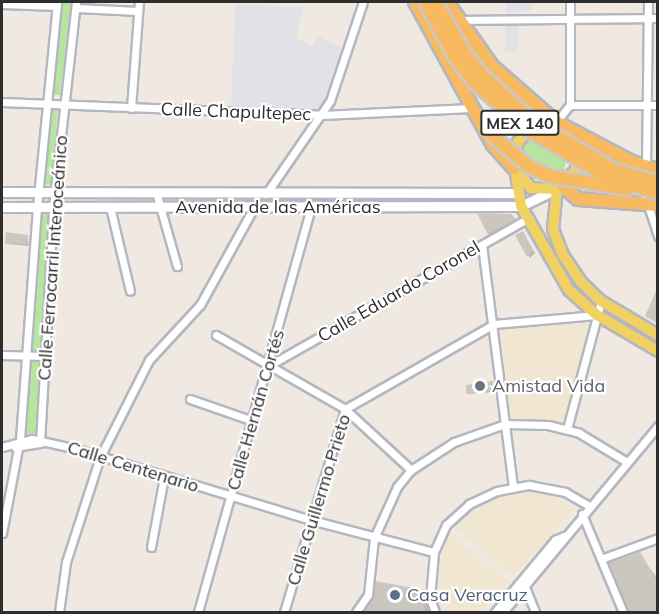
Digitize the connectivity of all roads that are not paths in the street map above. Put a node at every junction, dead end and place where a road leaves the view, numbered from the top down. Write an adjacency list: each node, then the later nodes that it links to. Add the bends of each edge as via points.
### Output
1 (139, 2): 12 (street)
2 (363, 2): 26 (street, via 342,70)
3 (415, 2): 17 (highway, MEX 140)
4 (424, 2): 37 (highway, MEX 140, bridge, via 455,57 499,106 576,162)
5 (436, 2): 31 (highway, MEX 140, bridge, via 482,75 532,121 603,165)
6 (447, 2): 16 (highway, MEX 140)
7 (570, 2): 13 (street)
8 (648, 2): 14 (street)
9 (2, 4): 10 (street)
10 (57, 4): 19 (street, Calle Ferrocarril Interoceánico)
11 (76, 5): 12 (street); 20 (street, Calle Ferrocarril Interoceánico)
12 (138, 10): 24 (street)
13 (570, 18): 14 (street); 16 (street); 21 (street)
14 (649, 18): 15 (street); 22 (street)
15 (657, 18)
16 (457, 20): 27 (highway, MEX 140, via 492,66)
17 (433, 37): 25 (highway, MEX 140); 37 (highway, bridge, via 494,136 528,166 549,176 605,188)
18 (2, 102): 19 (street, Calle Chapultepec)
19 (49, 103): 20 (street, Calle Chapultepec); 33 (street, Calle Ferrocarril Interoceánico)
20 (66, 104): 24 (street, Calle Chapultepec); 34 (street, Calle Ferrocarril Interoceánico)
21 (570, 105): 22 (street); 27 (street)
22 (647, 105): 23 (street); 29 (street)
23 (657, 105)
24 (131, 108): 26 (street, Calle Chapultepec)
25 (471, 108): 26 (street, Calle Chapultepec); 30 (highway, MEX 140, via 493,145)
26 (322, 115): 39 (street)
27 (556, 122): 28 (highway, MEX 140); 30 (main road, MEX 140, via 526,133 517,143); 32 (main road, MEX 140, via 577,150 576,170)
28 (632, 162): 29 (highway, MEX 140); 40 (highway, via 630,183); 41 (street)
29 (653, 169): 41 (highway)
30 (515, 171): 32 (main road, MEX 140, via 531,188); 38 (main road)
31 (657, 182)
32 (557, 189): 40 (highway, MEX 140, via 578,199); 42 (main road, Avenida de las Américas); 55 (main road, via 556,241 581,282)
33 (39, 190): 34 (main road, Avenida de las Américas); 35 (main road, Avenida de las Américas); 44 (street, Calle Ferrocarril Interoceánico)
34 (55, 191): 36 (main road, Avenida de las Américas); 45 (street, Calle Ferrocarril Interoceánico)
35 (2, 192)
36 (156, 192): 39 (main road, Avenida de las Américas); 48 (street)
37 (652, 192)
38 (519, 193): 39 (main road, Avenida de las Américas); 42 (main road)
39 (266, 194)
40 (615, 202): 41 (highway, MEX 140)
41 (654, 204): 51 (street)
42 (521, 206): 47 (main road, Avenida de las Américas); 50 (main road)
43 (2, 207): 44 (main road, Avenida de las Américas)
44 (37, 207): 45 (main road, Avenida de las Américas); 62 (street, Calle Ferrocarril Interoceánico)
45 (53, 207): 46 (main road, Avenida de las Américas); 63 (street, Calle Ferrocarril Interoceánico)
46 (110, 207): 48 (main road, Avenida de las Américas); 54 (street)
47 (311, 207): 49 (main road, Avenida de las Américas); 64 (street, Calle Hernán Cortés)
48 (161, 208): 49 (main road, Avenida de las Américas); 53 (street)
49 (253, 209): 75 (street, via 200,305 149,360)
50 (529, 218): 52 (street, Calle Eduardo Coronel); 56 (main road, via 569,290)
51 (657, 236)
52 (482, 245): 57 (street); 64 (street, Calle Eduardo Coronel)
53 (177, 266)
54 (130, 291)
55 (601, 301): 56 (street); 59 (main road)
56 (597, 315): 57 (street, Calle Guillermo Prieto); 60 (main road); 70 (street)
57 (494, 324): 66 (street, Calle Guillermo Prieto); 68 (street)
58 (216, 335): 64 (street)
59 (657, 335)
60 (657, 351)
61 (2, 355): 62 (street)
62 (26, 356): 63 (street); 71 (street, Calle Ferrocarril Interoceánico)
63 (46, 356): 72 (street, Calle Ferrocarril Interoceánico)
64 (270, 365): 66 (street); 67 (street, Calle Hernán Cortés)
65 (190, 399): 67 (street)
66 (345, 409): 77 (street); 83 (street, Calle Guillermo Prieto)
67 (253, 421): 80 (street, Calle Hernán Cortés)
68 (505, 424): 70 (street); 77 (street, via 454,442); 79 (street)
69 (657, 426): 76 (street)
70 (567, 429): 76 (street)
71 (21, 439): 72 (street, Calle Centenario); 73 (street, Calle Centenario)
72 (40, 443): 74 (street, Calle Centenario); 75 (street, Calle Centenario)
73 (4, 446): 74 (street, Calle Centenario)
74 (18, 448): 84 (street)
75 (100, 457): 78 (street, Calle Centenario); 92 (street, via 66,562)
76 (627, 462): 81 (street)
77 (411, 470): 86 (street, via 397,487)
78 (164, 477): 80 (street, Calle Centenario); 88 (street)
79 (513, 487): 81 (street, via 548,487); 89 (street, via 484,496 454,515)
80 (231, 495): 83 (street, Calle Centenario); 93 (street, Calle Hernán Cortés)
81 (589, 506): 82 (street)
82 (582, 514): 85 (street); 90 (street)
83 (311, 520): 86 (street, Calle Centenario); 94 (street, Calle Guillermo Prieto)
84 (2, 532)
85 (564, 536): 91 (street); 97 (street, via 555,540)
86 (374, 538): 89 (street, Calle Centenario); 95 (street, via 368,595)
87 (657, 538): 90 (street)
88 (151, 547)
89 (434, 552): 96 (street, via 430,598)
90 (602, 559): 100 (street)
91 (525, 587): 98 (street); 99 (street)
92 (59, 612)
93 (198, 612)
94 (284, 612)
95 (356, 612)
96 (435, 612)
97 (495, 612)
98 (503, 612)
99 (536, 612)
100 (623, 612)

